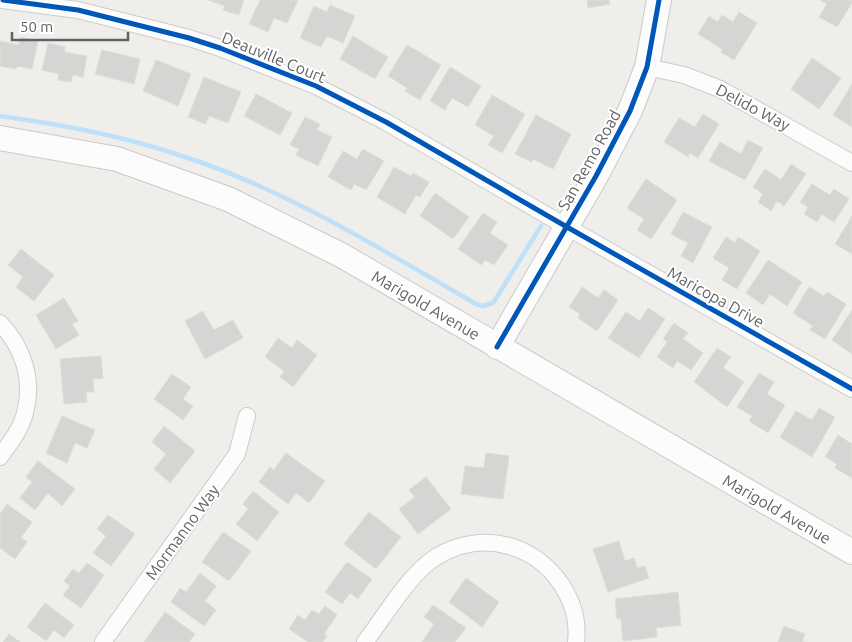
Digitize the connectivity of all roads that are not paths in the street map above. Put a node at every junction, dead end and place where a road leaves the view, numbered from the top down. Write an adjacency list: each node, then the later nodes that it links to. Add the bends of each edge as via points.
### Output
1 (2, 0): 6 (street, Deauville Court, via 78,10 189,38 316,86 386,122)
2 (659, 0): 3 (main road, San Remo Road)
3 (647, 67): 5 (street, Delido Way, via 684,75 720,89); 6 (main road, San Remo Road, via 623,125)
4 (0, 138): 8 (main road, Marigold Avenue, via 117,159 228,198 341,255)
5 (852, 163)
6 (566, 227): 8 (main road, San Remo Road); 9 (street, Maricopa Drive)
7 (0, 323): 11 (street, via 22,355 28,390 25,414)
8 (497, 347): 12 (main road, Marigold Avenue)
9 (852, 389)
10 (247, 416): 13 (street, Mormanno Way, via 237,454)
11 (0, 456)
12 (852, 552)
13 (102, 642)
14 (365, 642): 15 (street, via 424,566 455,548 484,542 518,549 544,564 554,574 574,612)
15 (576, 642)

